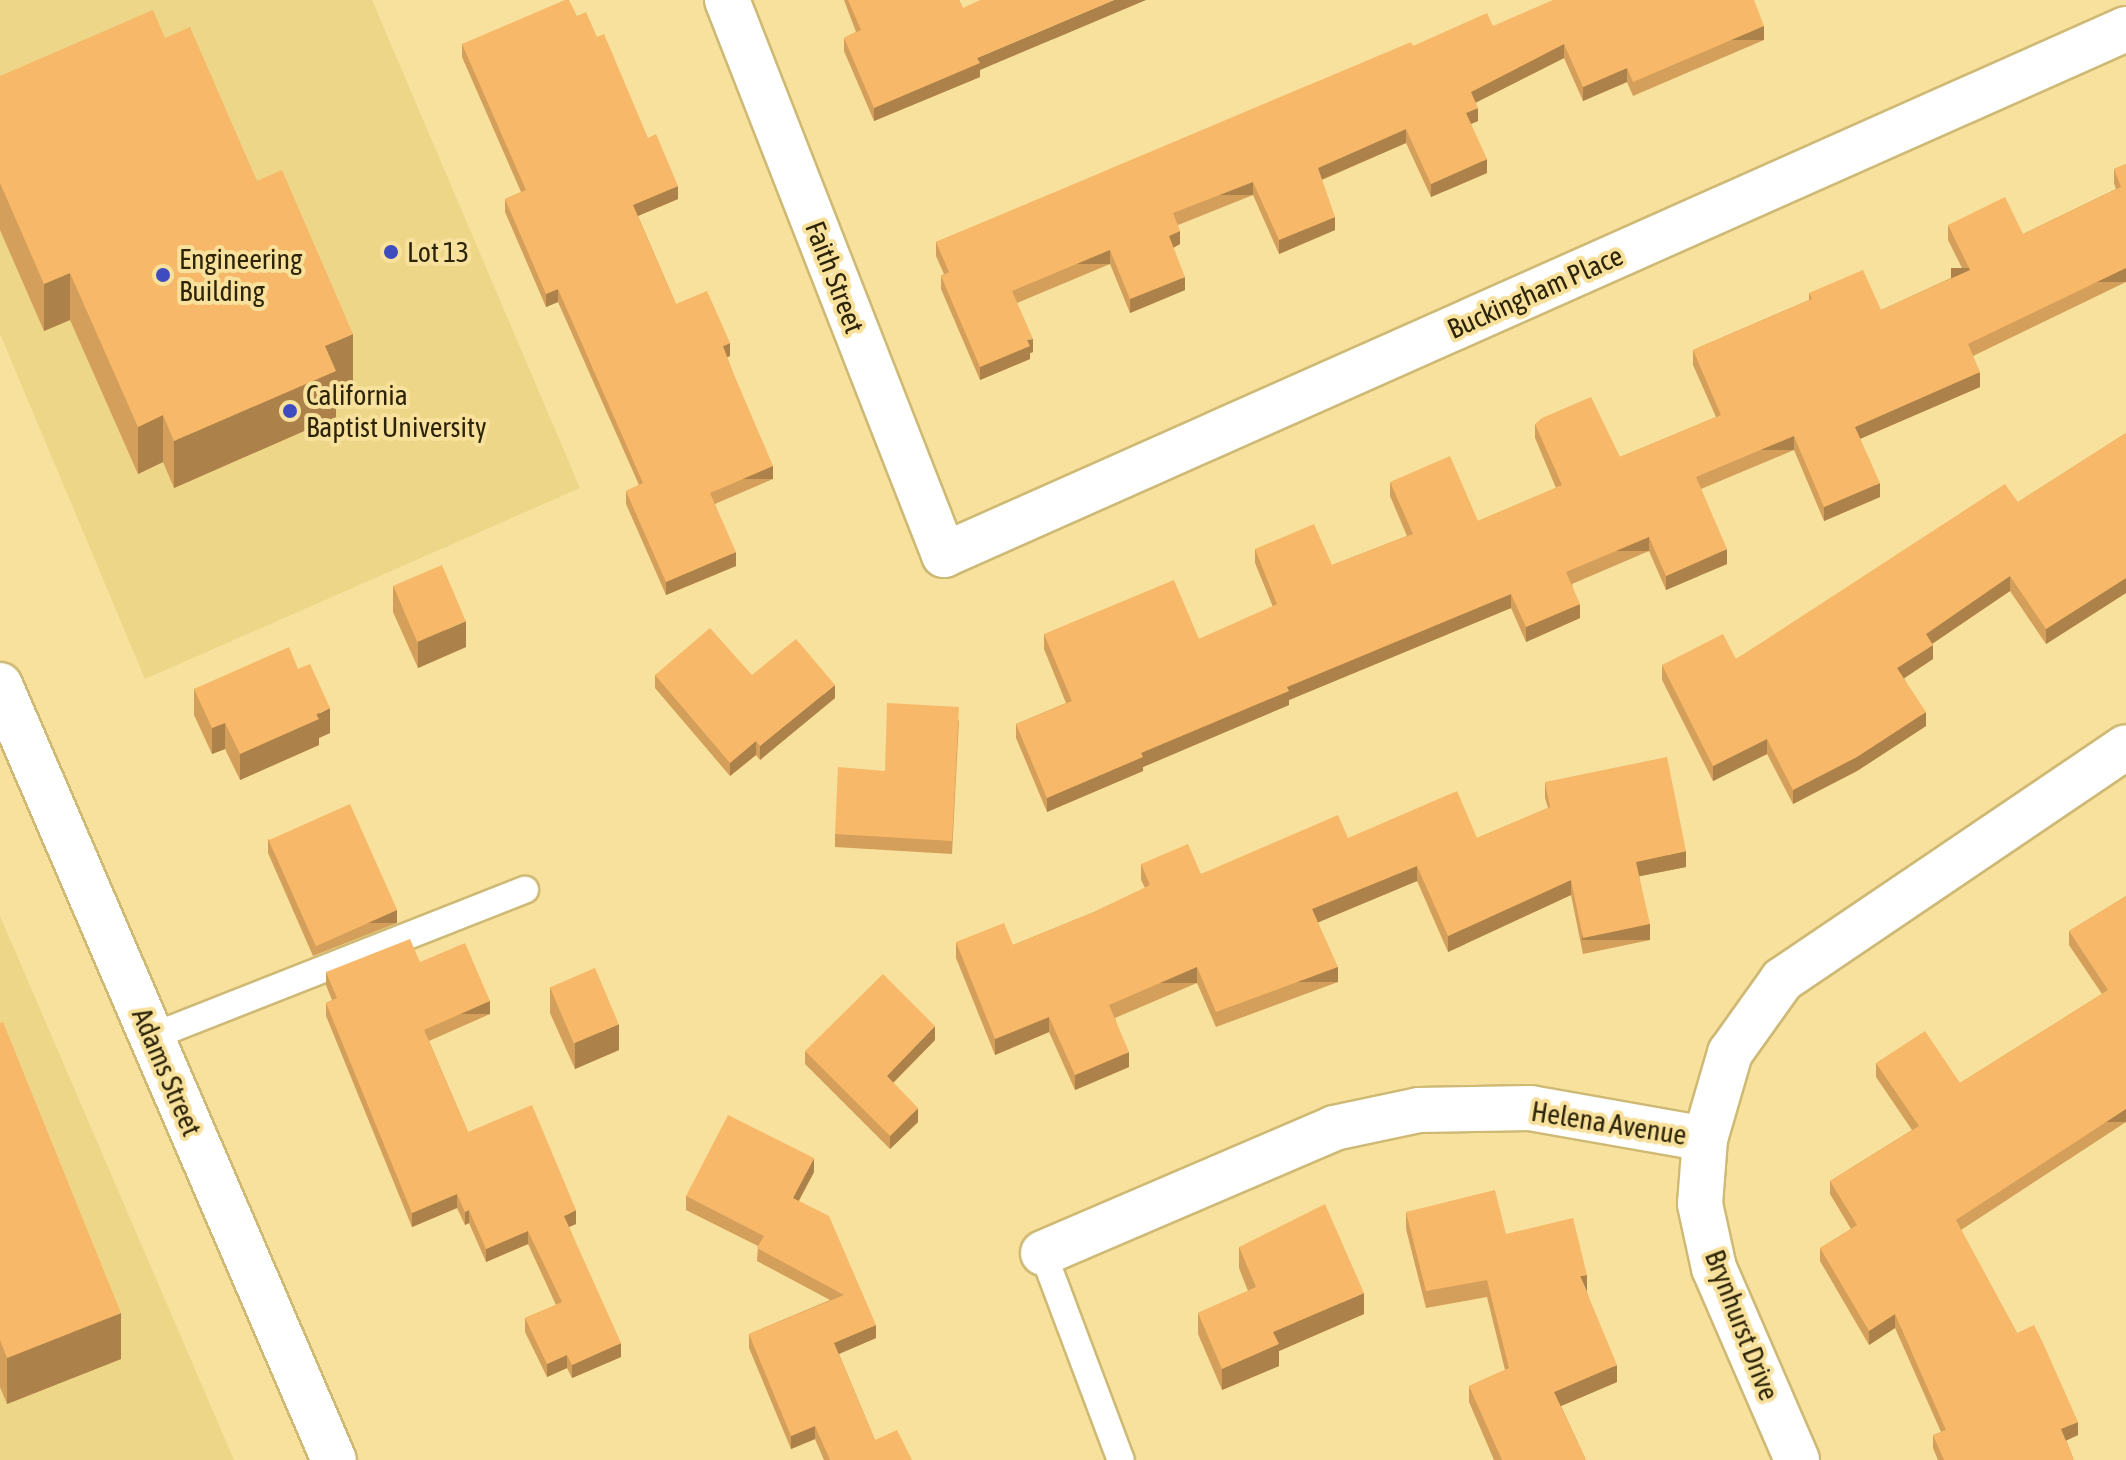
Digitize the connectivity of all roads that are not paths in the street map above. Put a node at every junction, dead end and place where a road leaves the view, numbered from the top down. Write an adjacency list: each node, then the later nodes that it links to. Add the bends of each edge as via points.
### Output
1 (727, 0): 3 (street, Faith Street)
2 (2126, 29): 3 (street, Buckingham Place)
3 (944, 555)
4 (0, 685): 7 (street, Adams Street)
5 (2126, 747): 8 (street, Helena Avenue, via 1782,980 1730,1053)
6 (525, 890): 7 (lane)
7 (151, 1037): 10 (street, Adams Street)
8 (1705, 1139): 9 (street, Helena Avenue, via 1530,1108 1419,1110 1334,1128); 12 (street, Brynhurst Drive, via 1700,1204 1714,1268)
9 (1043, 1253): 11 (lane)
10 (334, 1460)
11 (1121, 1460)
12 (1797, 1460)

